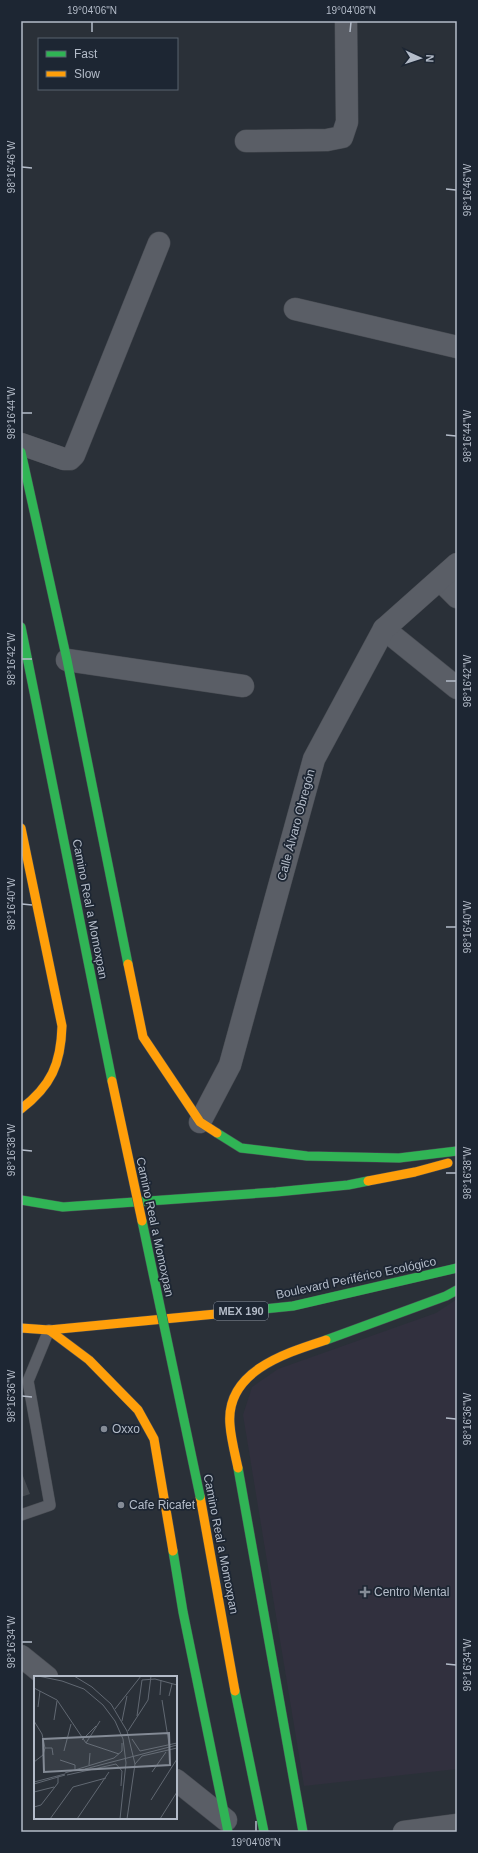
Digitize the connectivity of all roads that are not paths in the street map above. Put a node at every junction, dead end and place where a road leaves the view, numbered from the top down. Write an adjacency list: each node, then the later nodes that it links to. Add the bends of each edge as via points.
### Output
1 (346, 21): 2 (street, via 347,122 342,137 327,140)
2 (246, 141)
3 (159, 242): 6 (street, via 74,455 70,459 64,459)
4 (295, 309): 5 (street)
5 (457, 347)
6 (21, 444)
7 (21, 452): 13 (main road)
8 (457, 564): 9 (street, Calle Álvaro Obregón)
9 (440, 580): 10 (street); 12 (street, Calle Álvaro Obregón)
10 (457, 597)
11 (21, 627): 32 (main road, Camino Real a Momoxpan, bridge, via 112,1081 200,1496)
12 (384, 629): 15 (street); 18 (street, Calle Álvaro Obregón, via 314,759 230,1065)
13 (67, 660): 14 (street); 18 (main road, via 143,1037)
14 (243, 686)
15 (457, 688)
16 (21, 828): 17 (main road, via 62,1026 63,1044 51,1079 32,1102)
17 (21, 1109)
18 (200, 1122): 19 (main road, via 241,1148 307,1156 399,1158)
19 (457, 1151)
20 (457, 1161): 21 (main road, via 348,1185 276,1192 63,1207)
21 (21, 1200)
22 (457, 1268): 25 (main road, Boulevard Periférico Ecológico / MEX 190, via 293,1306)
23 (457, 1290): 33 (main road, via 259,1367 241,1386 231,1411 230,1424)
24 (21, 1328): 25 (main road, Boulevard Periférico Ecológico / MEX 190)
25 (49, 1330): 26 (lane, via 28,1381 50,1505); 31 (main road, via 89,1360 138,1410 154,1439 183,1612)
26 (21, 1515)
27 (21, 1656): 28 (street)
28 (46, 1676)
29 (177, 1781): 31 (street)
30 (457, 1825): 34 (street)
31 (227, 1826)
32 (264, 1832)
33 (304, 1832)
34 (404, 1832)

